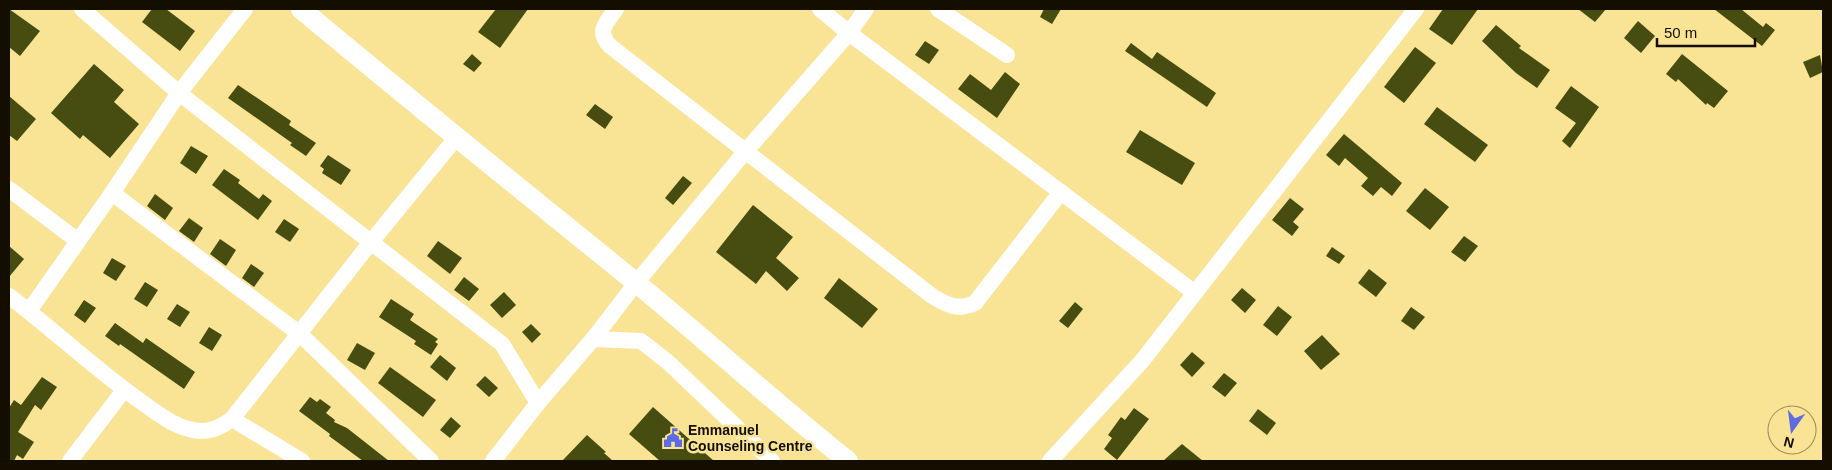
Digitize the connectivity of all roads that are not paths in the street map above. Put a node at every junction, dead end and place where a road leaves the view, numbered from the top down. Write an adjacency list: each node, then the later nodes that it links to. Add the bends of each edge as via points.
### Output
1 (82, 9): 11 (street)
2 (244, 9): 11 (street)
3 (300, 9): 12 (main road)
4 (616, 9): 13 (street, via 603,29 605,41)
5 (820, 9): 9 (street)
6 (866, 9): 9 (street)
7 (938, 9): 10 (street)
8 (1416, 9): 20 (street)
9 (849, 33): 13 (street); 15 (street)
10 (1007, 56)
11 (178, 93): 16 (street); 18 (street)
12 (456, 138): 18 (street); 19 (main road)
13 (745, 152): 15 (street, via 932,296 956,307 975,303); 19 (street)
14 (9, 188): 17 (street)
15 (1061, 192): 20 (street)
16 (112, 193): 17 (street); 23 (street)
17 (78, 241): 22 (street)
18 (371, 242): 23 (street); 26 (street, via 502,344)
19 (636, 282): 24 (street); 33 (main road)
20 (1195, 293): 34 (street, via 1142,361)
21 (9, 296): 22 (street)
22 (29, 311): 25 (street)
23 (300, 334): 27 (street); 30 (street)
24 (593, 339): 26 (street); 32 (street, via 641,342 696,387)
25 (124, 390): 27 (street, via 166,420 189,430 207,432); 29 (street)
26 (538, 403): 31 (street)
27 (232, 420): 28 (street)
28 (292, 459)
29 (70, 461)
30 (431, 461)
31 (493, 461)
32 (772, 461)
33 (848, 461)
34 (1050, 461)

